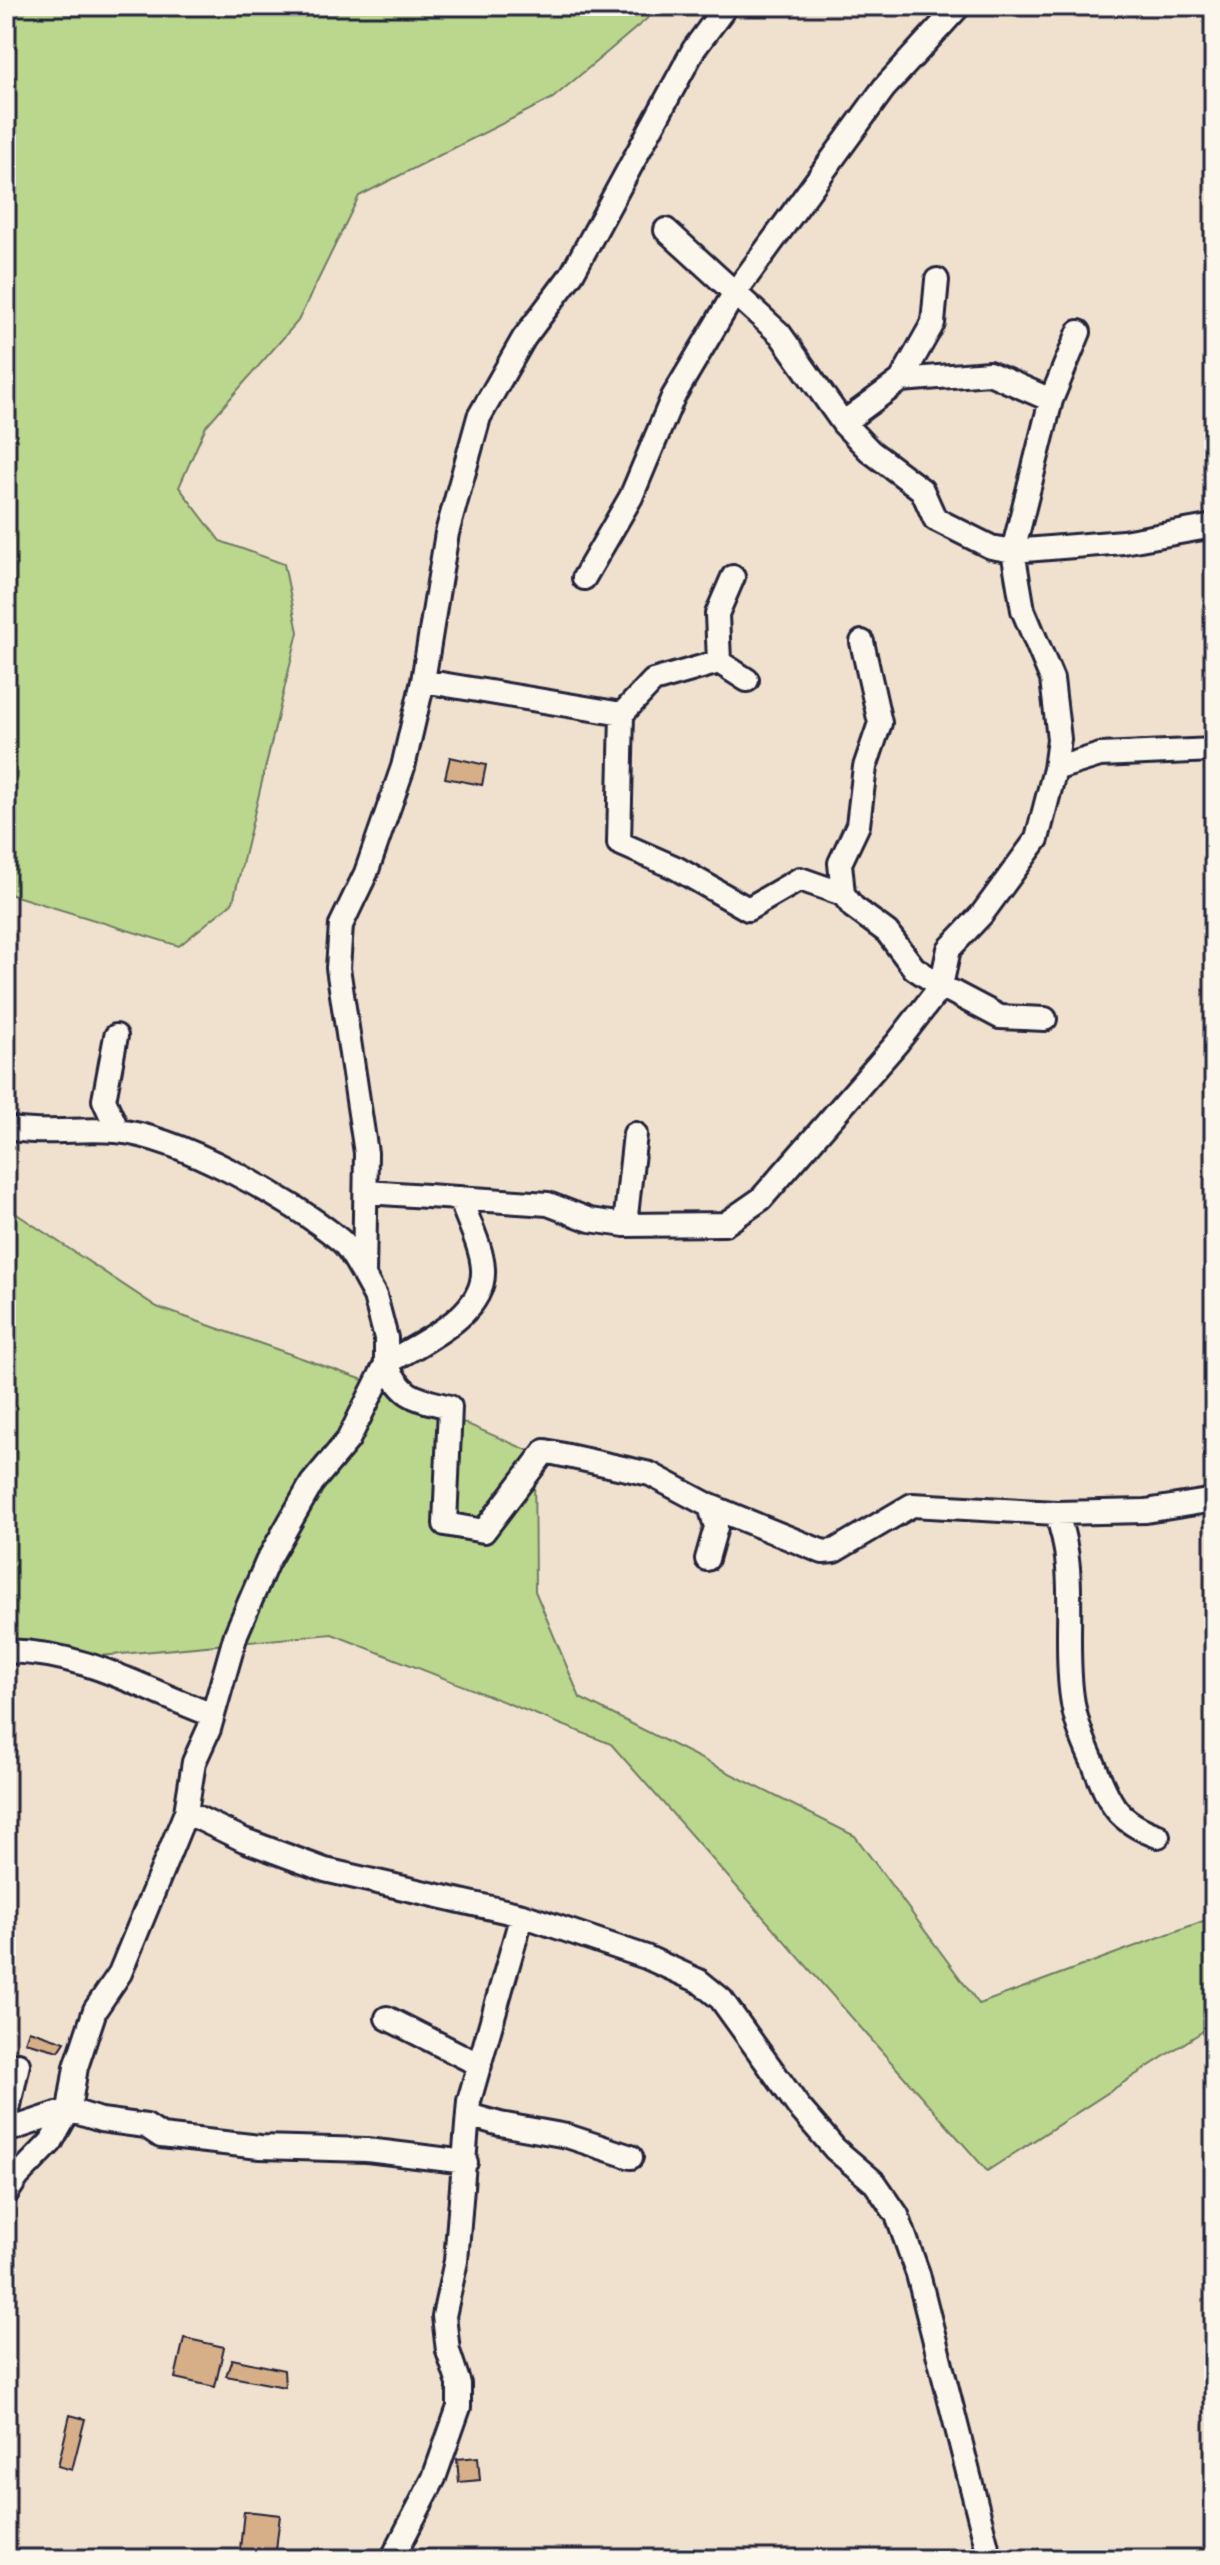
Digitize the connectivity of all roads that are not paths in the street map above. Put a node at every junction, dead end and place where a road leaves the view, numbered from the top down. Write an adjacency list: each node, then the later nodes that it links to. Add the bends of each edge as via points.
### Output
1 (726, 6): 17 (street, via 694,49 572,274 524,338 479,417 447,533)
2 (959, 6): 5 (street, via 884,88)
3 (666, 230): 5 (street)
4 (937, 280): 7 (street, via 933,323)
5 (734, 294): 9 (street, via 780,334); 13 (street, via 673,397 631,497)
6 (1079, 332): 8 (street)
7 (901, 380): 8 (street, via 989,373); 9 (street)
8 (1051, 400): 11 (street)
9 (843, 423): 11 (street, via 922,490 935,519 991,547)
10 (1214, 526): 11 (street, via 1123,542)
11 (1013, 551): 20 (street, via 1023,610 1052,679 1059,739)
12 (733, 577): 15 (street, via 717,614)
13 (584, 578)
14 (862, 642): 21 (street, via 880,723 865,767 858,825 840,863)
15 (719, 662): 16 (street); 18 (street, via 653,681)
16 (747, 680)
17 (423, 681): 18 (street); 28 (street, via 398,780 366,873 341,925 338,968 364,1140)
18 (622, 714): 21 (street, via 619,843 748,909 800,879)
19 (1214, 750): 20 (street, via 1100,755)
20 (1055, 769): 22 (street, via 1037,839 949,949)
21 (843, 894): 22 (street, via 887,932 914,968)
22 (941, 986): 23 (street, via 1000,1017); 30 (street, via 761,1199 725,1224)
23 (1045, 1019)
24 (116, 1036): 26 (street, via 104,1100)
25 (6, 1128): 26 (street)
26 (118, 1131): 31 (street, via 167,1144 237,1173 343,1241)
27 (635, 1134): 30 (street)
28 (366, 1192): 29 (street); 31 (street)
29 (460, 1198): 30 (street, via 548,1204 590,1220); 32 (street, via 483,1269 477,1300)
30 (625, 1225)
31 (364, 1276): 32 (street, via 386,1338)
32 (386, 1364): 34 (street, via 406,1395 450,1407 445,1524 484,1531 545,1451 650,1474); 38 (street, via 348,1440 312,1483 267,1562 236,1634)
33 (1214, 1500): 35 (street, via 1146,1511)
34 (710, 1506): 35 (street, via 823,1552 834,1551 912,1505); 36 (street, via 716,1527)
35 (1056, 1513): 40 (street, via 1065,1535 1069,1665 1080,1731 1110,1805 1134,1828)
36 (707, 1559)
37 (6, 1651): 38 (street, via 42,1652 128,1677)
38 (213, 1715): 39 (street, via 194,1762)
39 (186, 1812): 41 (street, via 325,1870); 45 (street, via 120,1973 95,2010 76,2067)
40 (1158, 1836)
41 (522, 1915): 44 (street); 53 (street, via 699,1981 721,1999 835,2149 875,2183 897,2215 918,2274)
42 (387, 2018): 44 (street)
43 (18, 2064): 47 (street)
44 (480, 2065): 46 (street)
45 (69, 2110): 48 (street); 50 (street, via 146,2126 161,2136); 51 (street, via 51,2142)
46 (468, 2115): 49 (street, via 567,2136); 50 (street)
47 (6, 2119)
48 (6, 2131)
49 (631, 2157)
50 (466, 2162): 52 (street, via 456,2261 444,2316 459,2407 434,2478)
51 (6, 2194)
52 (392, 2559)
53 (990, 2559)

